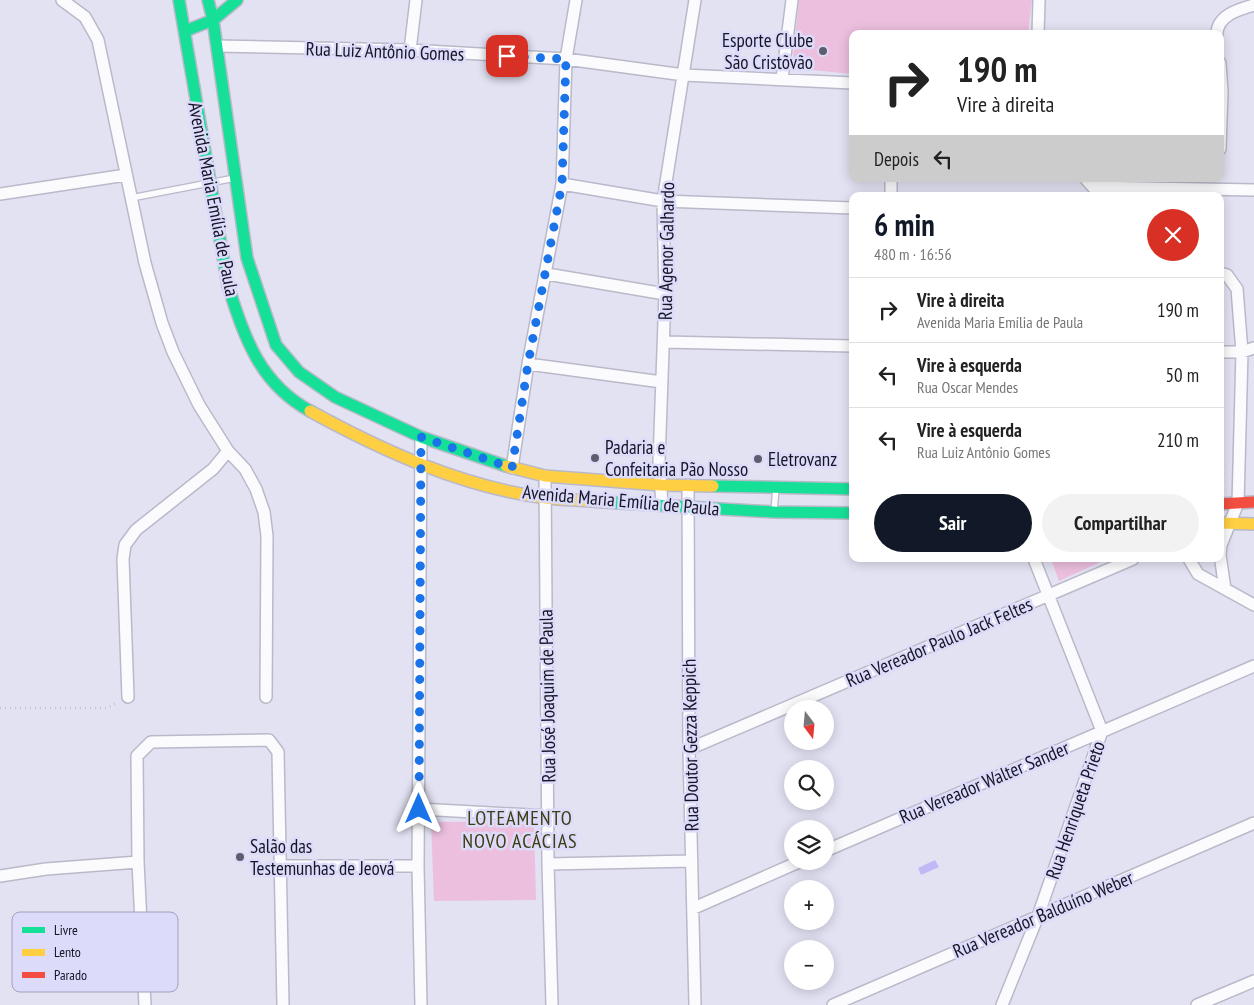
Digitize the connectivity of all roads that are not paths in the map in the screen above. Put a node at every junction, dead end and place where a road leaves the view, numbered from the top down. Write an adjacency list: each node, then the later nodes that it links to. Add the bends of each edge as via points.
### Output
1 (62, 0): 21 (street, via 85,17 98,40)
2 (180, 0): 14 (main road, Avenida Maria Emília de Paula)
3 (208, 0): 11 (main road, Avenida Maria Emília de Paula)
4 (237, 0): 11 (main road)
5 (416, 0): 16 (street)
6 (576, 0): 17 (street)
7 (695, 0): 18 (street, Rua Agenor Galhardo)
8 (792, 0): 19 (street)
9 (1039, 0): 12 (street)
10 (1254, 5): 13 (street, via 1224,18)
11 (213, 20): 14 (main road); 15 (main road, Avenida Maria Emília de Paula)
12 (1038, 30)
13 (1217, 30)
14 (185, 31): 23 (main road, Avenida Maria Emília de Paula)
15 (217, 46): 16 (street, Rua Luiz Antônio Gomes); 22 (main road, Avenida Maria Emília de Paula)
16 (410, 50): 17 (street, Rua Luiz Antônio Gomes)
17 (566, 59): 18 (street, Rua Luiz Antônio Gomes); 25 (street)
18 (684, 75): 19 (street, Rua Luiz Antônio Gomes); 30 (street, Rua Agenor Galhardo)
19 (782, 79): 20 (street, Rua Luiz Antônio Gomes)
20 (849, 84)
21 (126, 175): 28 (street); 29 (street)
22 (235, 178): 23 (lane); 42 (main road, Avenida Maria Emília de Paula, via 247,258 276,345 298,372 335,397)
23 (209, 183): 29 (lane); 44 (main road, Avenida Maria Emília de Paula, via 228,286 242,329 264,372 301,406 361,439)
24 (1090, 183): 26 (street)
25 (562, 184): 30 (street); 32 (street)
26 (1218, 184): 27 (street)
27 (1254, 190)
28 (0, 194)
29 (131, 198): 43 (street, via 153,293 173,352 199,405)
30 (663, 201): 31 (street); 34 (street, Rua Agenor Galhardo)
31 (849, 208)
32 (547, 274): 34 (street); 40 (street)
33 (1224, 275): 39 (street, via 1237,289)
34 (665, 294): 35 (street, Rua Agenor Galhardo)
35 (664, 342): 36 (street); 41 (street, Rua Agenor Galhardo)
36 (849, 346)
37 (1254, 348): 39 (street)
38 (1224, 352): 39 (street)
39 (1242, 352): 53 (street)
40 (528, 364): 41 (street); 45 (street)
41 (662, 382): 47 (street, Rua Agenor Galhardo)
42 (421, 437): 44 (street); 45 (main road, Avenida Maria Emília de Paula)
43 (228, 451): 69 (street, via 214,469 136,530 125,545); 70 (street, via 245,469 264,512 267,536)
44 (420, 464): 51 (main road, Avenida Maria Emília de Paula, via 487,485); 73 (street)
45 (512, 468): 46 (main road, Avenida Maria Emília de Paula)
46 (545, 476): 47 (main road, Avenida Maria Emília de Paula); 51 (street, Rua José Joaquim de Paula)
47 (661, 485): 48 (main road, Avenida Maria Emília de Paula); 54 (street, Rua Agenor Galhardo)
48 (688, 485): 49 (main road, Avenida Maria Emília de Paula); 56 (street, Rua Doutor Gezza Keppich)
49 (776, 486): 50 (main road, Avenida Maria Emília de Paula); 57 (lane)
50 (849, 489)
51 (545, 498): 54 (main road, Avenida Maria Emília de Paula); 74 (street, Rua José Joaquim de Paula)
52 (1254, 502): 53 (main road)
53 (1238, 503): 55 (main road); 59 (street)
54 (662, 504): 56 (main road, Avenida Maria Emília de Paula)
55 (1224, 504)
56 (687, 507): 57 (main road, Avenida Maria Emília de Paula); 72 (street, Rua Doutor Gezza Keppich)
57 (774, 512): 58 (main road, Avenida Maria Emília de Paula)
58 (849, 514)
59 (1225, 524): 60 (main road)
60 (1254, 524)
61 (1035, 562): 66 (street, Rua Henriqueta Prieto)
62 (1126, 562): 66 (street, Rua Vereador Paulo Jack Feltes)
63 (1191, 562): 65 (street, via 1198,574)
64 (1221, 562): 65 (street)
65 (1225, 589): 67 (street)
66 (1048, 596): 71 (street, Rua Henriqueta Prieto); 72 (street, Rua Vereador Paulo Jack Feltes)
67 (1254, 605)
68 (1254, 666): 71 (street, Rua Vereador Walter Sander)
69 (128, 697)
70 (266, 697)
71 (1102, 730): 76 (street, Rua Vereador Walter Sander); 86 (street, Rua Henriqueta Prieto)
72 (689, 749): 77 (street, Rua Doutor Gezza Keppich)
73 (419, 809): 74 (street); 81 (street)
74 (549, 816): 79 (street, Rua José Joaquim de Paula)
75 (1254, 823): 86 (street, Rua Vereador Balduíno Weber)
76 (834, 847)
77 (692, 861): 79 (street); 84 (street, Rua Doutor Gezza Keppich)
78 (138, 862): 80 (street, via 137,756 151,742 269,740 278,752); 83 (street); 85 (street)
79 (548, 864): 92 (street, Rua José Joaquim de Paula)
80 (280, 866): 81 (street); 90 (street)
81 (418, 866): 91 (street)
82 (784, 868): 84 (street)
83 (0, 876)
84 (694, 908): 93 (street, Rua Doutor Gezza Keppich)
85 (140, 912)
86 (1038, 916): 94 (street, Rua Vereador Balduíno Weber); 95 (street, Rua Henriqueta Prieto)
87 (1254, 981): 96 (street)
88 (144, 992): 89 (street)
89 (145, 1005)
90 (283, 1005)
91 (421, 1005)
92 (552, 1005)
93 (695, 1005)
94 (833, 1005)
95 (1002, 1005)
96 (1197, 1005)

